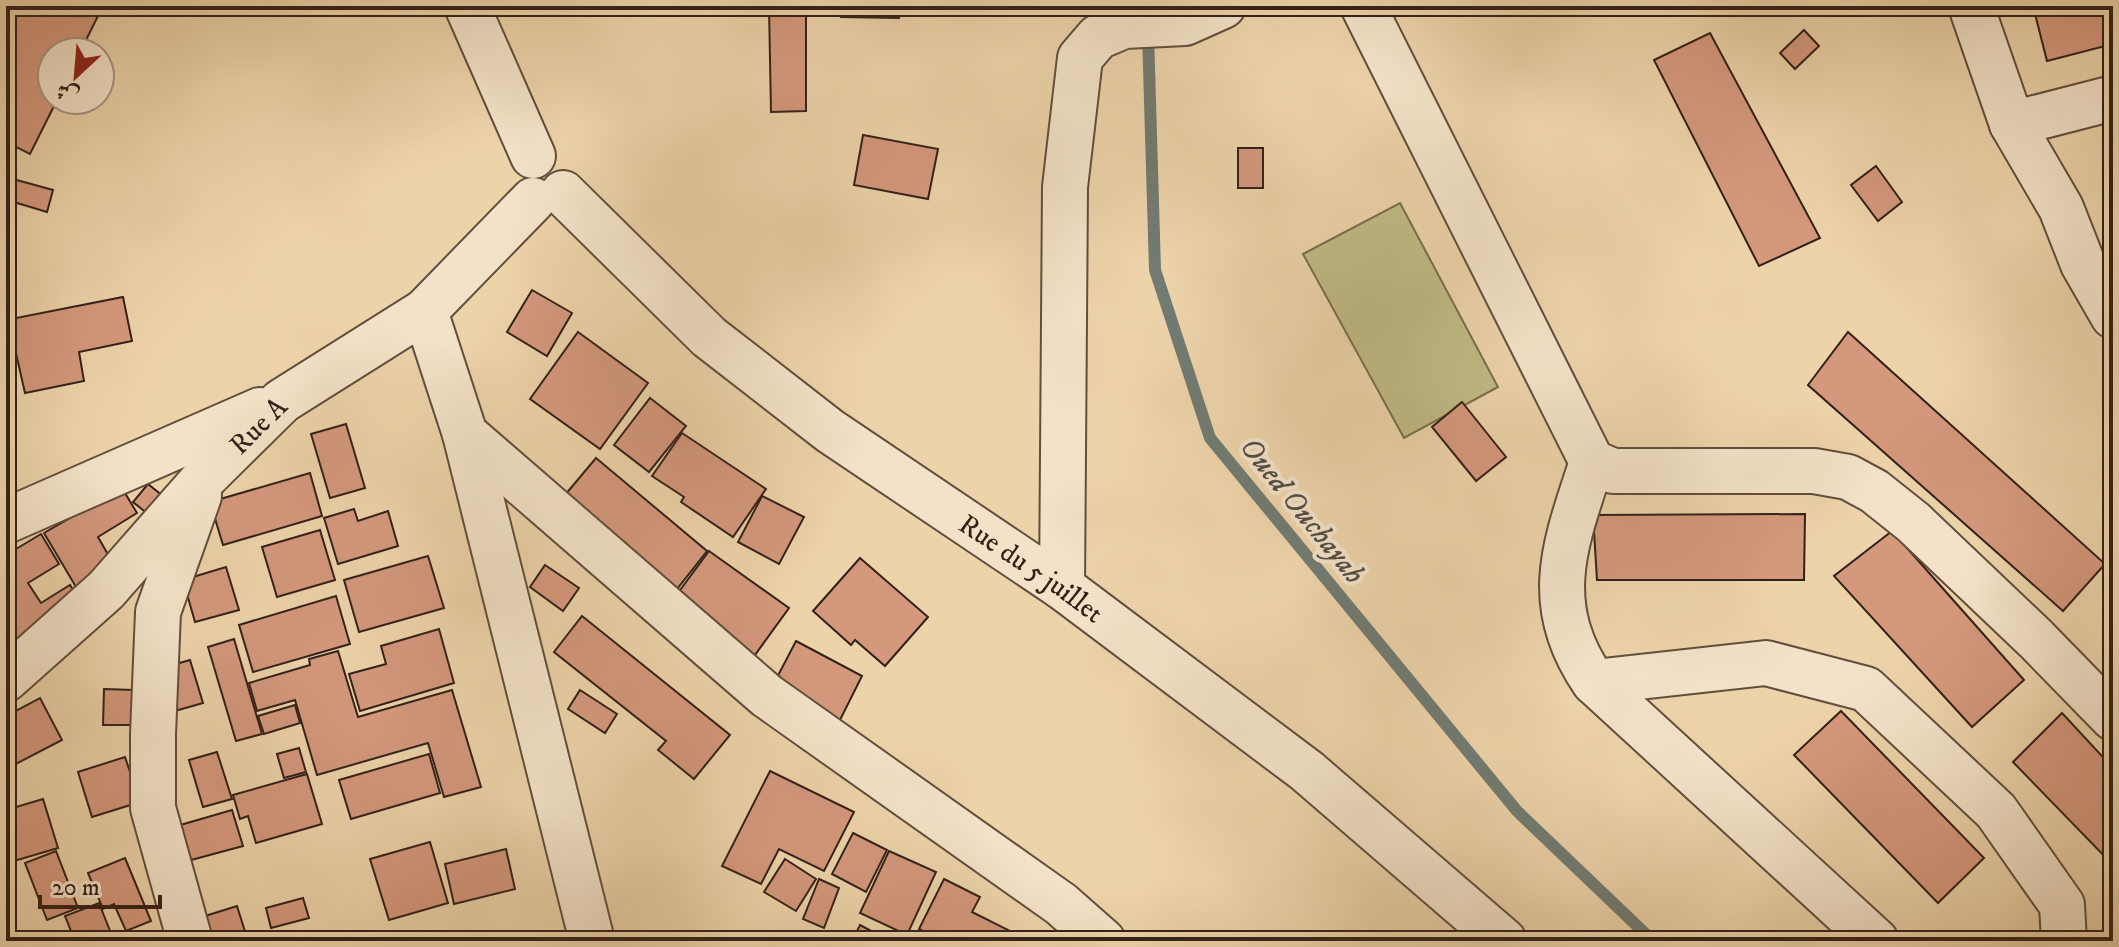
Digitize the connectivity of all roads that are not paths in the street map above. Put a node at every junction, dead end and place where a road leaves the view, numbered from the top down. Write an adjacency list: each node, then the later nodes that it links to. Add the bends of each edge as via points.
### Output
1 (467, 6): 7 (street, via 533,156 520,172 520,183)
2 (1363, 6): 13 (street)
3 (1971, 6): 6 (street)
4 (1204, 14): 16 (street, via 1124,26 1098,37 1080,58 1065,187)
5 (2113, 98): 6 (street)
6 (2012, 124): 8 (street, via 2061,208)
7 (548, 197): 9 (street, Rue A); 16 (street, Rue du 5 juillet, via 709,337 830,431)
8 (2098, 258): 10 (street)
9 (425, 311): 11 (street, Rue A); 12 (street)
10 (2113, 316)
11 (282, 401): 14 (street, Rue A); 15 (street)
12 (465, 434): 21 (street); 22 (street, via 767,696 1061,904)
13 (1592, 462): 18 (street, via 1559,581 1575,655); 19 (street, via 1613,471 1814,471 1848,477 1913,522)
14 (207, 475): 17 (street, Rue A, via 106,590); 20 (street, via 158,612 156,657 153,808)
15 (6, 521)
16 (1062, 587): 23 (street, Rue du 5 juillet, via 1307,771)
17 (6, 679)
18 (1594, 682): 24 (street); 25 (street, via 1766,663 1866,689 1996,811 2062,905)
19 (2113, 718)
20 (190, 941)
21 (592, 941)
22 (1103, 941)
23 (1504, 941)
24 (1876, 941)
25 (2064, 941)

